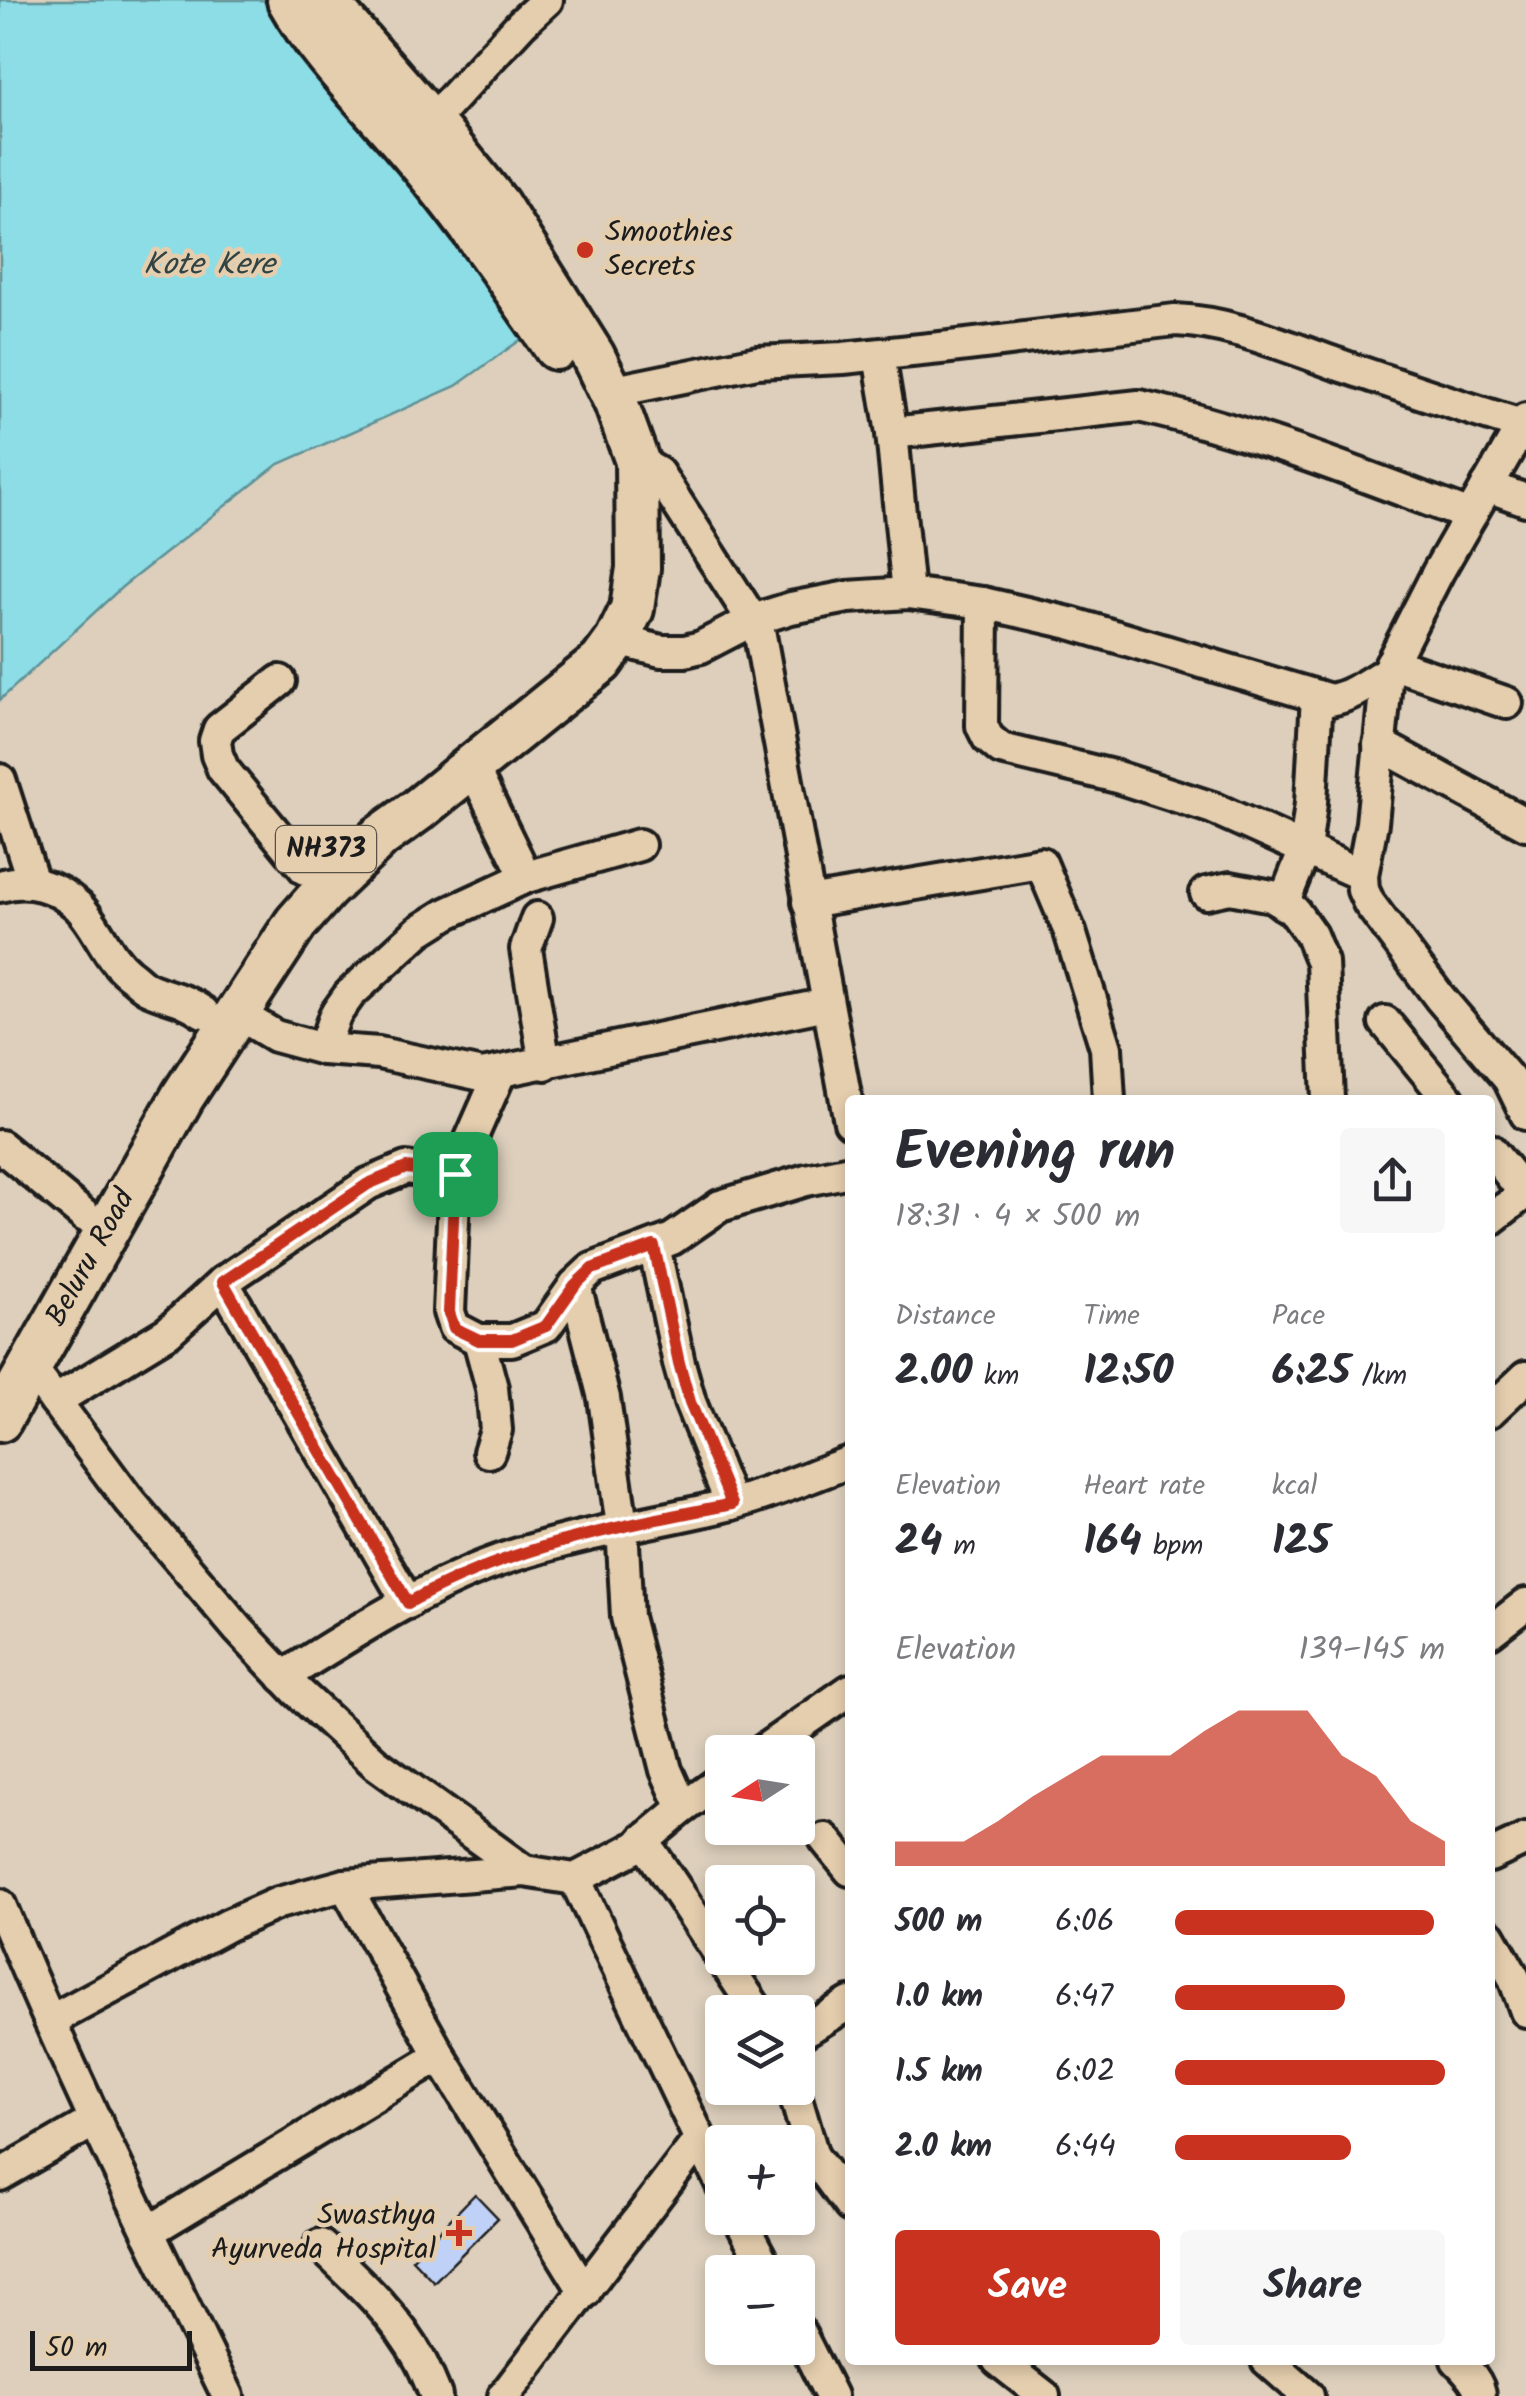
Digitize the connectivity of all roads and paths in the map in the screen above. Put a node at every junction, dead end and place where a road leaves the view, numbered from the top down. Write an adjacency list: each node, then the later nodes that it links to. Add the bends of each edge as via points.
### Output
1 (289, 0): 27 (highway, NH373, via 306,31 471,226 590,398 608,440 617,496 609,586 588,632)
2 (328, 0): 4 (highway, NH373)
3 (547, 0): 4 (street)
4 (430, 122): 6 (highway, NH373, via 498,205)
5 (880, 354): 6 (street, via 757,362); 7 (street, via 1204,321); 8 (street)
6 (610, 392): 9 (highway, NH373)
7 (1524, 422): 10 (street)
8 (892, 433): 12 (street, via 1140,406 1340,466); 13 (street)
9 (637, 461): 15 (street, via 658,473); 16 (highway, NH373, via 638,568 632,609)
10 (1487, 486): 11 (street); 12 (street)
11 (1526, 500)
12 (1470, 516): 17 (street)
13 (908, 593): 14 (street); 15 (street, via 848,597)
14 (983, 603): 19 (street); 26 (street, via 982,726 1000,749 1213,808)
15 (753, 620): 16 (street, via 685,651); 33 (street)
16 (617, 640): 22 (highway, NH373, via 602,662)
17 (1389, 668): 19 (street, via 1342,698); 20 (street); 21 (street)
18 (280, 681): 27 (street, via 219,729 215,742 223,769)
19 (1317, 696): 26 (street)
20 (1507, 703)
21 (1378, 744): 24 (street); 28 (street)
22 (472, 766): 29 (street); 37 (highway, NH373, via 326,889)
23 (0, 780): 30 (street)
24 (1526, 824)
25 (639, 845): 29 (street)
26 (1305, 850): 28 (street); 34 (street)
27 (305, 868): 37 (highway, NH373)
28 (1362, 875): 46 (street, via 1369,903 1509,1079)
29 (526, 878): 39 (street, via 419,931 350,994)
30 (34, 882): 31 (street); 37 (street, via 78,906 102,944 146,988)
31 (0, 886)
32 (1206, 893): 34 (street, via 1230,888)
33 (808, 902): 36 (street); 42 (street, via 1041,863 1106,1048)
34 (1283, 904): 43 (street, via 1303,923 1322,962)
35 (537, 918): 40 (street, via 526,949)
36 (827, 1004): 40 (street); 45 (street)
37 (220, 1013): 39 (street); 52 (highway, NH373); 58 (highway, Beluru Road / NH373, via 183,1096)
38 (1385, 1022): 44 (street)
39 (323, 1048): 41 (street)
40 (545, 1064): 41 (street)
41 (500, 1073): 50 (street)
42 (1109, 1095)
43 (1328, 1095)
44 (1445, 1095)
45 (845, 1096)
46 (1526, 1114)
47 (0, 1146): 52 (street)
48 (1495, 1156): 51 (street)
49 (845, 1173): 54 (street, via 720,1206)
50 (455, 1174): 55 (street, via 406,1168 368,1184); 57 (street, via 449,1312 454,1328)
51 (1525, 1192): 53 (street)
52 (85, 1216): 58 (highway, NH373)
53 (1495, 1216)
54 (654, 1246): 56 (street, via 592,1269); 65 (street, via 690,1402)
55 (223, 1282): 60 (street, via 168,1332); 67 (street)
56 (575, 1285): 57 (street, via 546,1326 512,1340); 66 (street, via 604,1398)
57 (479, 1340): 63 (street, via 492,1388 496,1430)
58 (15, 1369): 60 (street); 62 (highway, Beluru Road / NH373)
59 (1526, 1377): 61 (street)
60 (55, 1401): 70 (street, via 127,1498)
61 (1495, 1406)
62 (0, 1420)
63 (490, 1452)
64 (845, 1464): 65 (street)
65 (732, 1504): 66 (street)
66 (622, 1526): 67 (street, via 511,1556); 74 (street, via 627,1617 666,1770)
67 (408, 1603): 70 (street)
68 (1526, 1604): 69 (street)
69 (1495, 1628)
70 (283, 1677): 80 (street, via 375,1763)
71 (845, 1694): 72 (street)
72 (786, 1735)
73 (705, 1792): 74 (street)
74 (683, 1808): 77 (street)
75 (824, 1839): 79 (street)
76 (1526, 1839): 78 (street)
77 (643, 1840): 81 (street); 85 (street)
78 (1495, 1854)
79 (845, 1864)
80 (524, 1872): 81 (street); 82 (street)
81 (574, 1880): 93 (street)
82 (345, 1885): 88 (street, via 228,1925); 90 (street)
83 (0, 1905): 88 (street)
84 (1495, 1945): 87 (street)
85 (747, 1995)
86 (845, 2006): 89 (street)
87 (1526, 2011)
88 (50, 2022): 92 (street)
89 (815, 2025)
90 (440, 2056): 97 (street); 99 (street)
91 (798, 2105): 96 (street, via 814,2156)
92 (96, 2120): 95 (street); 97 (street)
93 (699, 2140): 94 (street); 99 (street)
94 (705, 2152)
95 (0, 2175)
96 (845, 2199)
97 (148, 2232): 104 (street)
98 (320, 2245): 105 (street, via 395,2324)
99 (586, 2292): 106 (street)
100 (815, 2363): 107 (street)
101 (1004, 2365): 108 (street)
102 (1272, 2365): 109 (street)
103 (1462, 2365): 110 (street)
104 (228, 2396)
105 (436, 2396)
106 (504, 2396)
107 (832, 2396)
108 (1044, 2396)
109 (1308, 2396)
110 (1480, 2396)

